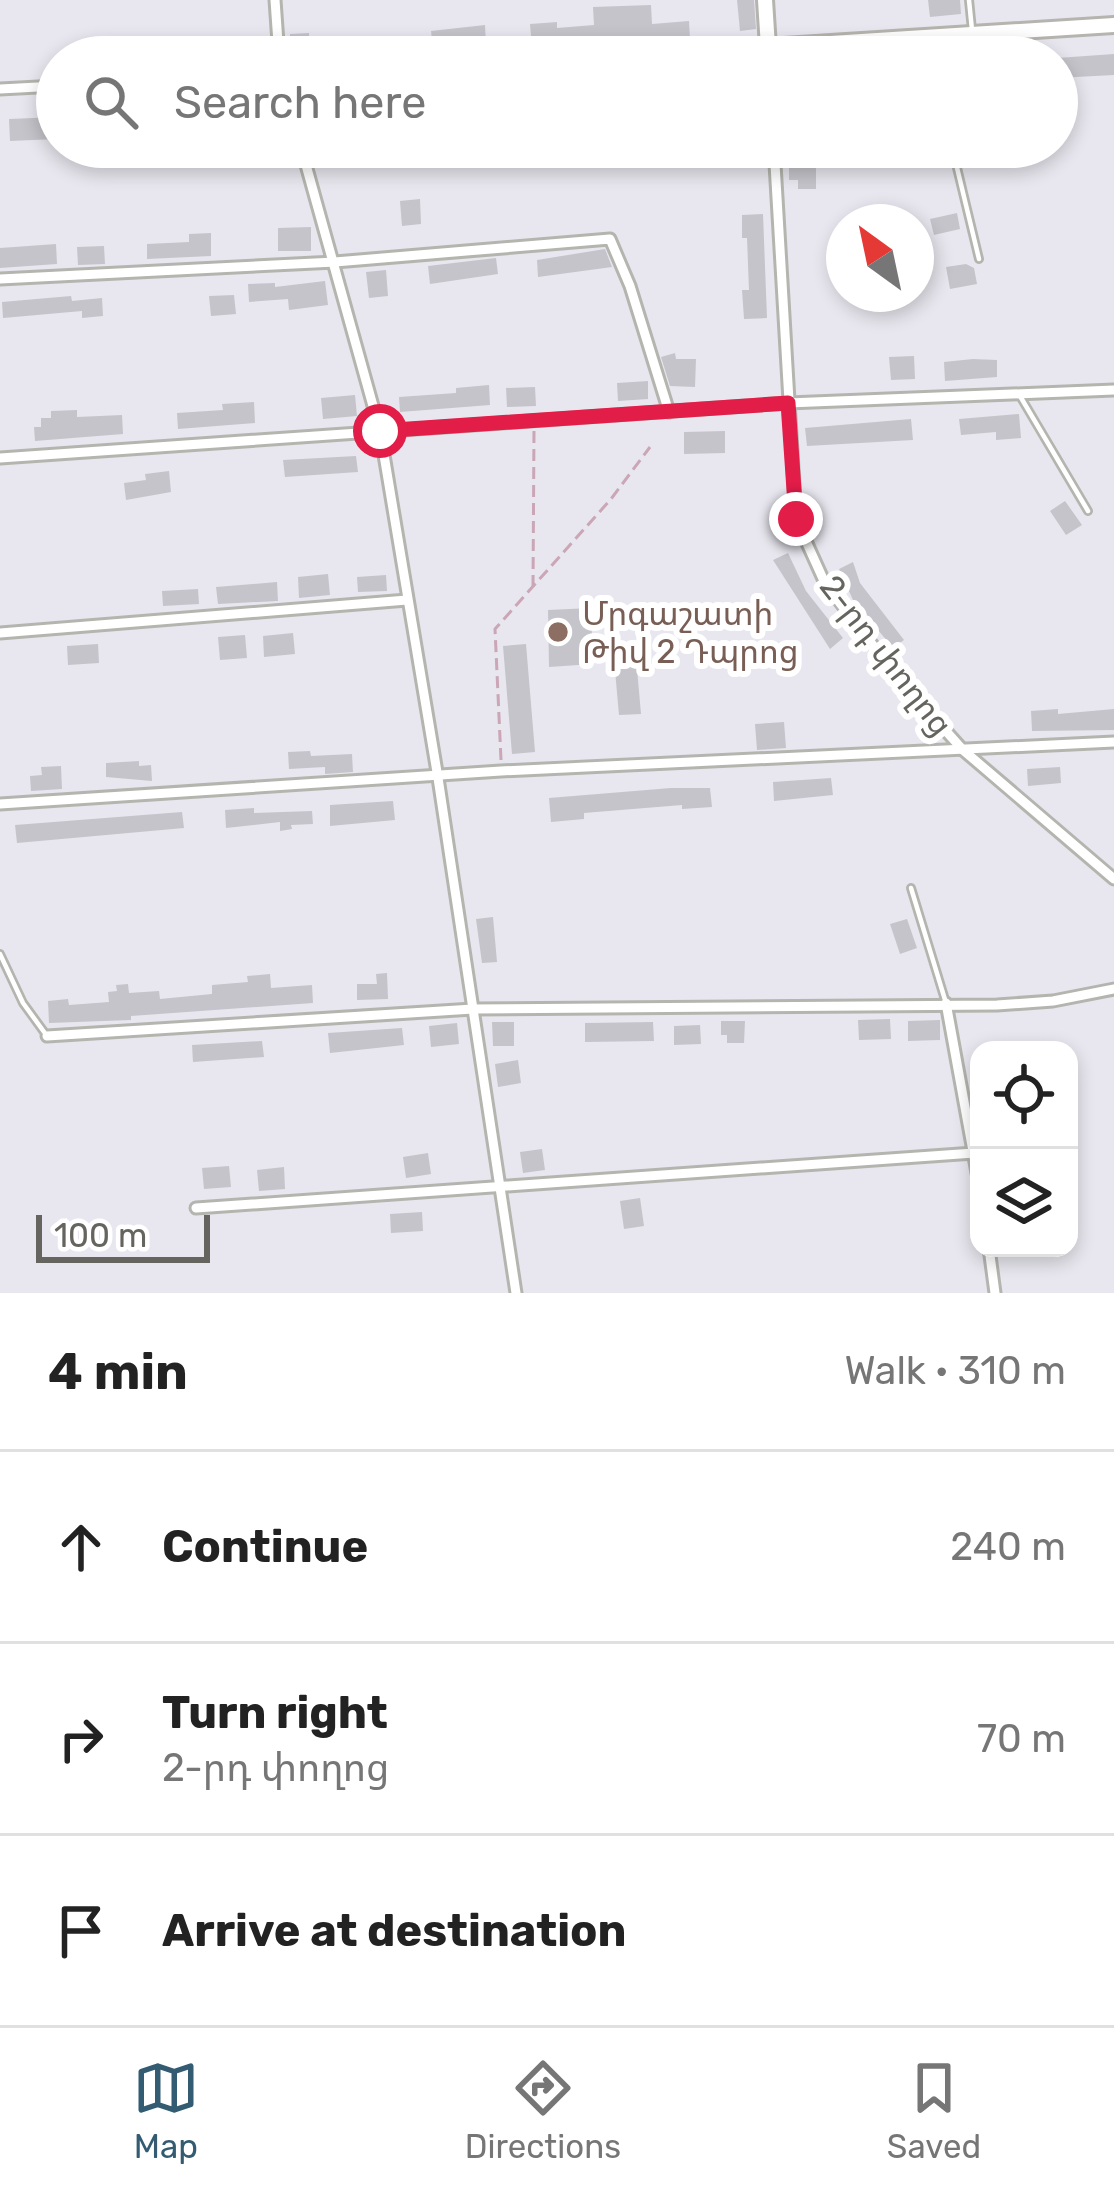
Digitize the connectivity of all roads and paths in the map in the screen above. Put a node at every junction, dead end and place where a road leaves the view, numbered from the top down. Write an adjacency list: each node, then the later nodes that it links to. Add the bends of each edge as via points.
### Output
1 (275, 0): 6 (street)
2 (765, 0): 7 (street)
3 (969, 0): 5 (lane)
4 (1114, 25): 5 (street)
5 (972, 35): 8 (street)
6 (278, 36)
7 (767, 36)
8 (957, 36)
9 (36, 87): 10 (street)
10 (0, 89)
11 (307, 168): 15 (street)
12 (775, 168): 19 (street, 2-րդ փողոց)
13 (957, 168): 14 (lane)
14 (979, 259)
15 (334, 262): 16 (street); 20 (street, via 610,239); 22 (street)
16 (0, 279)
17 (1114, 390): 18 (street)
18 (1020, 396): 19 (street); 25 (lane)
19 (788, 403): 20 (street); 30 (street, 2-րդ փողոց, via 796,519 824,581)
20 (669, 412): 21 (street)
21 (534, 421): 22 (street); 26 (path)
22 (380, 431): 24 (street); 27 (street)
23 (650, 447): 26 (path)
24 (0, 458)
25 (1088, 511)
26 (533, 588): 31 (path, via 495,629)
27 (407, 600): 28 (street); 32 (street)
28 (0, 633)
29 (1114, 742): 30 (street)
30 (963, 750): 31 (street); 34 (street, 2-րդ փողոց)
31 (501, 772): 32 (street)
32 (438, 778): 33 (street); 39 (street)
33 (0, 804)
34 (1114, 879)
35 (910, 888): 38 (lane)
36 (0, 954): 40 (lane)
37 (1114, 988): 38 (street, via 1053,1001)
38 (946, 1004): 39 (street); 41 (street)
39 (473, 1009): 40 (street); 43 (street)
40 (47, 1036)
41 (973, 1149)
42 (970, 1153): 43 (street)
43 (502, 1185): 44 (street); 46 (street)
44 (196, 1208)
45 (989, 1257): 47 (street)
46 (516, 1293)
47 (995, 1293)

